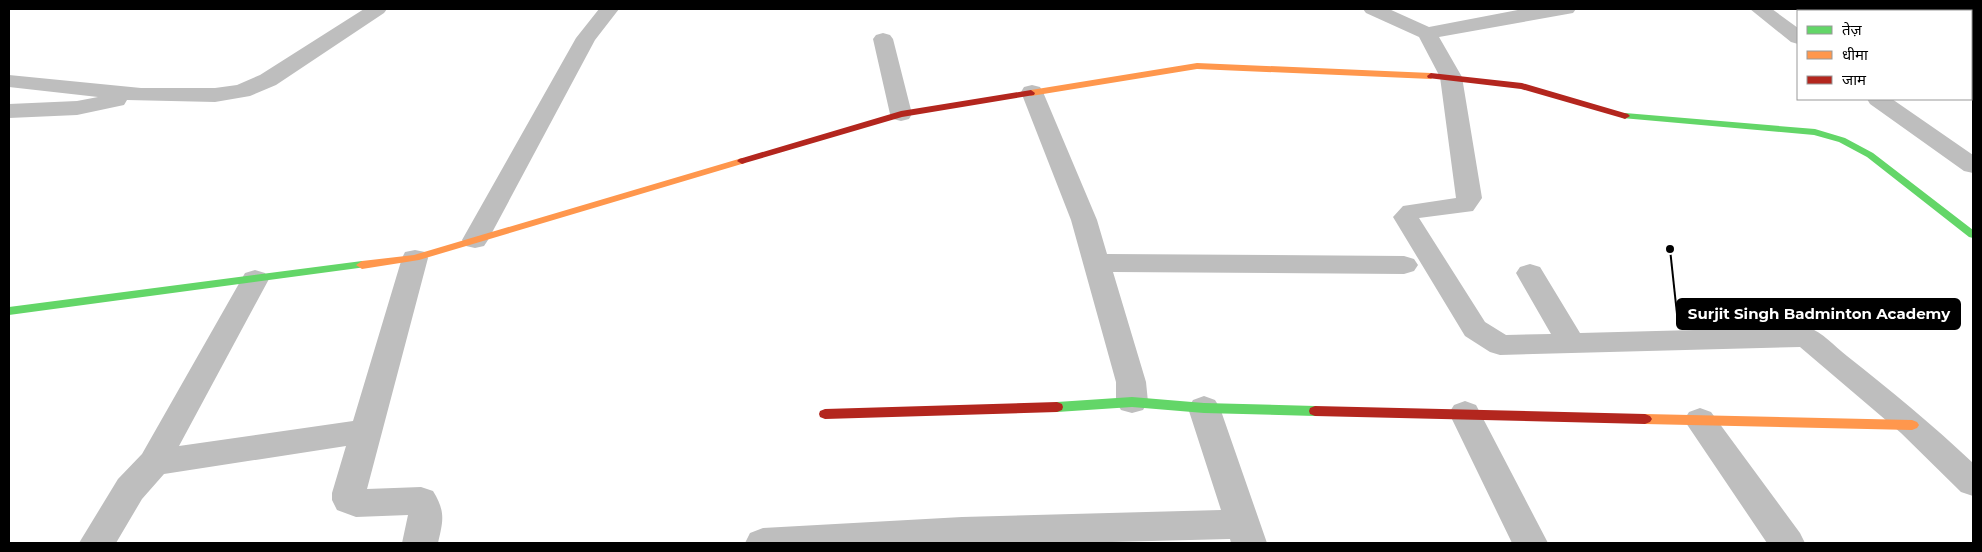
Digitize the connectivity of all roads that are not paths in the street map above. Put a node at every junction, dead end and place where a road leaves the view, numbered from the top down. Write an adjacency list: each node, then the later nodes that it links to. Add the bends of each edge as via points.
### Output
1 (377, 9): 12 (street, via 268,80 242,91 215,95)
2 (609, 9): 18 (street, via 586,38)
3 (1373, 9): 6 (street)
4 (1566, 9): 6 (street)
5 (1760, 9): 7 (street)
6 (1427, 33): 9 (street)
7 (1797, 37)
8 (883, 39): 15 (street)
9 (1450, 77): 11 (street, via 1198,66); 17 (street, via 1522,86 1622,116 1815,132 1842,140 1870,155); 25 (street, via 1469,198 1464,206 1412,211 1406,217 1474,329 1500,345)
10 (9, 81): 12 (street)
11 (1032, 92): 15 (street); 20 (street, via 1084,220)
12 (141, 95): 14 (street, via 77,108)
13 (1879, 100): 16 (street)
14 (9, 111)
15 (901, 114): 18 (street)
16 (1973, 166)
17 (1973, 235)
18 (474, 240): 19 (street)
19 (415, 258): 23 (street); 32 (street)
20 (1096, 263): 21 (street); 26 (street, via 1131,382)
21 (1404, 264)
22 (1530, 272): 25 (street)
23 (256, 278): 24 (street); 33 (street)
24 (9, 312)
25 (1572, 344): 31 (street, via 1807,337)
26 (1132, 402): 27 (street); 29 (street)
27 (1204, 408): 28 (street); 35 (street)
28 (1465, 413): 30 (street); 40 (street)
29 (826, 414)
30 (1700, 420): 31 (street); 41 (street)
31 (1912, 425): 34 (street)
32 (367, 430): 33 (street); 38 (street, via 349,500 356,503 421,501 426,508 426,517)
33 (154, 463): 37 (street, via 130,489)
34 (1973, 483)
35 (1246, 534): 36 (street)
36 (962, 538): 39 (street)
37 (97, 543)
38 (420, 543)
39 (763, 543)
40 (1530, 543)
41 (1787, 543)

